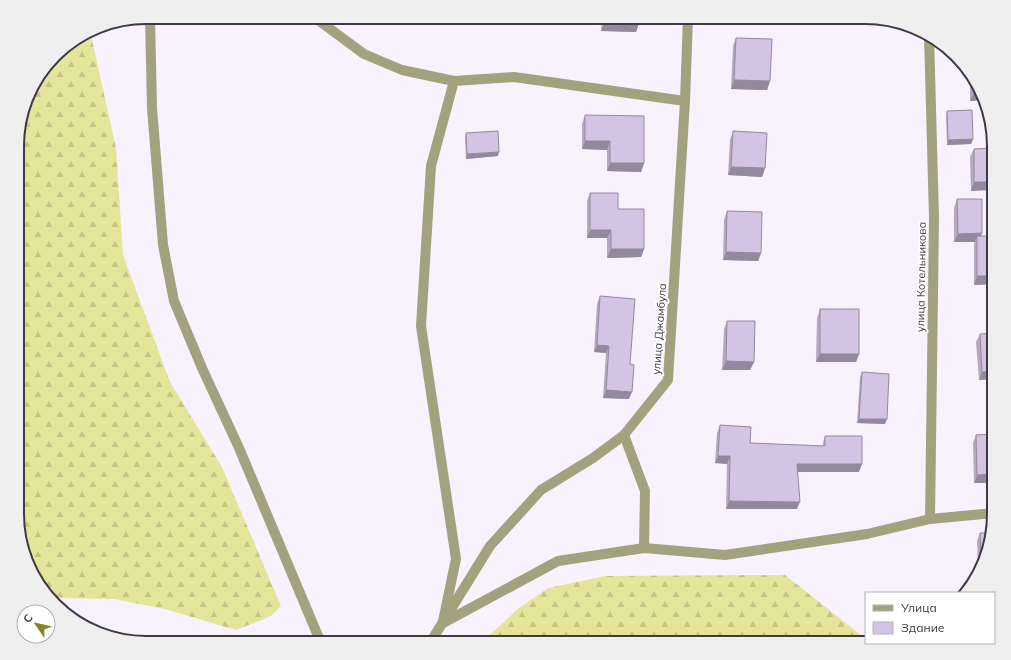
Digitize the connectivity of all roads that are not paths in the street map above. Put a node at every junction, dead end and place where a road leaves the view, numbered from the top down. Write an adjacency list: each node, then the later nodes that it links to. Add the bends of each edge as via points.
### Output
1 (150, 24): 12 (street, via 152,108 162,238 174,301)
2 (323, 24): 5 (street, via 364,54 402,70)
3 (688, 24): 6 (street, улица Джамбула)
4 (929, 42): 9 (street, улица Котельникова, via 934,218)
5 (454, 81): 6 (street, via 514,77); 11 (street, via 431,166 421,326 456,559)
6 (685, 101): 7 (street, улица Джамбула, via 668,380)
7 (624, 436): 10 (street, via 645,491); 11 (street, улица Джамбула, via 541,490 490,546)
8 (987, 515): 9 (street)
9 (930, 519): 10 (street, via 867,534 726,555)
10 (644, 548): 11 (street, via 558,561)
11 (443, 623): 13 (street, улица Джамбула)
12 (318, 636)
13 (435, 636)

